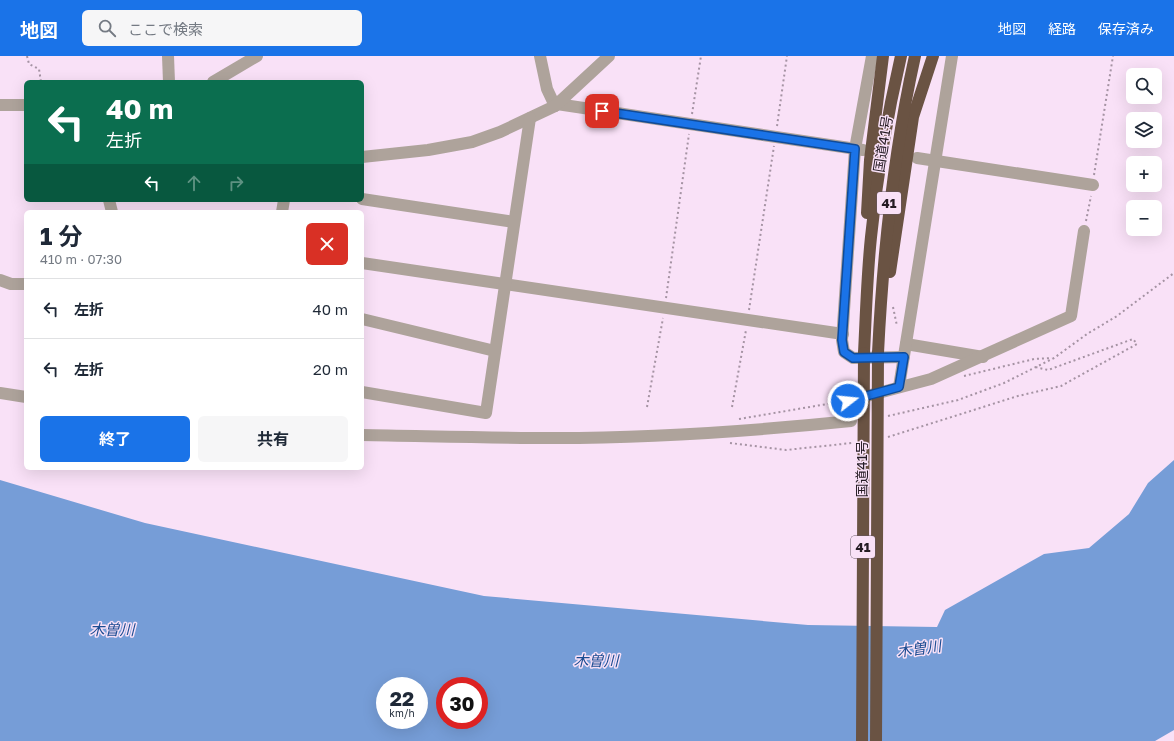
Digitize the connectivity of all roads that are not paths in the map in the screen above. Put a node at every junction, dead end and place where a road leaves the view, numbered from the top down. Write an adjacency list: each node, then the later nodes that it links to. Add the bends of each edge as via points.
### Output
1 (168, 56): 11 (street)
2 (256, 56): 12 (street)
3 (540, 56): 15 (street, via 547,89)
4 (609, 56): 15 (street)
5 (872, 56): 17 (street)
6 (883, 56): 25 (highway, via 870,160 867,208)
7 (901, 56): 25 (highway, 国道41号 / 41, via 880,165)
8 (915, 56): 30 (highway, 国道41号 / 41, via 893,168)
9 (933, 56): 30 (highway, via 913,117 886,300)
10 (952, 56): 20 (street)
11 (169, 80)
12 (216, 80)
13 (24, 104): 14 (street)
14 (0, 105)
15 (556, 105): 16 (street); 17 (street)
16 (530, 118): 18 (street, via 472,142); 23 (street)
17 (859, 149): 32 (street)
18 (364, 158)
19 (916, 158): 20 (street)
20 (935, 160): 21 (street); 33 (street)
21 (1093, 185)
22 (364, 199): 23 (street)
23 (514, 222): 29 (street)
24 (1084, 231): 36 (street, via 1070,316)
25 (871, 238): 44 (highway, 国道41号 / 41, bridge, via 864,352)
26 (364, 263): 29 (street)
27 (0, 280): 28 (street, via 11,284)
28 (24, 284)
29 (505, 285): 32 (street); 34 (street)
30 (880, 314): 45 (highway, 国道41号 / 41, bridge)
31 (364, 319): 34 (street)
32 (843, 334): 35 (street, via 844,352 853,358)
33 (906, 344): 35 (street); 36 (street)
34 (495, 351): 38 (street, via 486,413)
35 (904, 357): 37 (street)
36 (983, 357): 37 (street, via 931,379)
37 (899, 387): 41 (street)
38 (364, 392)
39 (0, 393): 40 (street)
40 (24, 397)
41 (848, 401)
42 (851, 421): 43 (street, via 764,430 649,436 556,438)
43 (364, 435)
44 (862, 741)
45 (876, 741)

